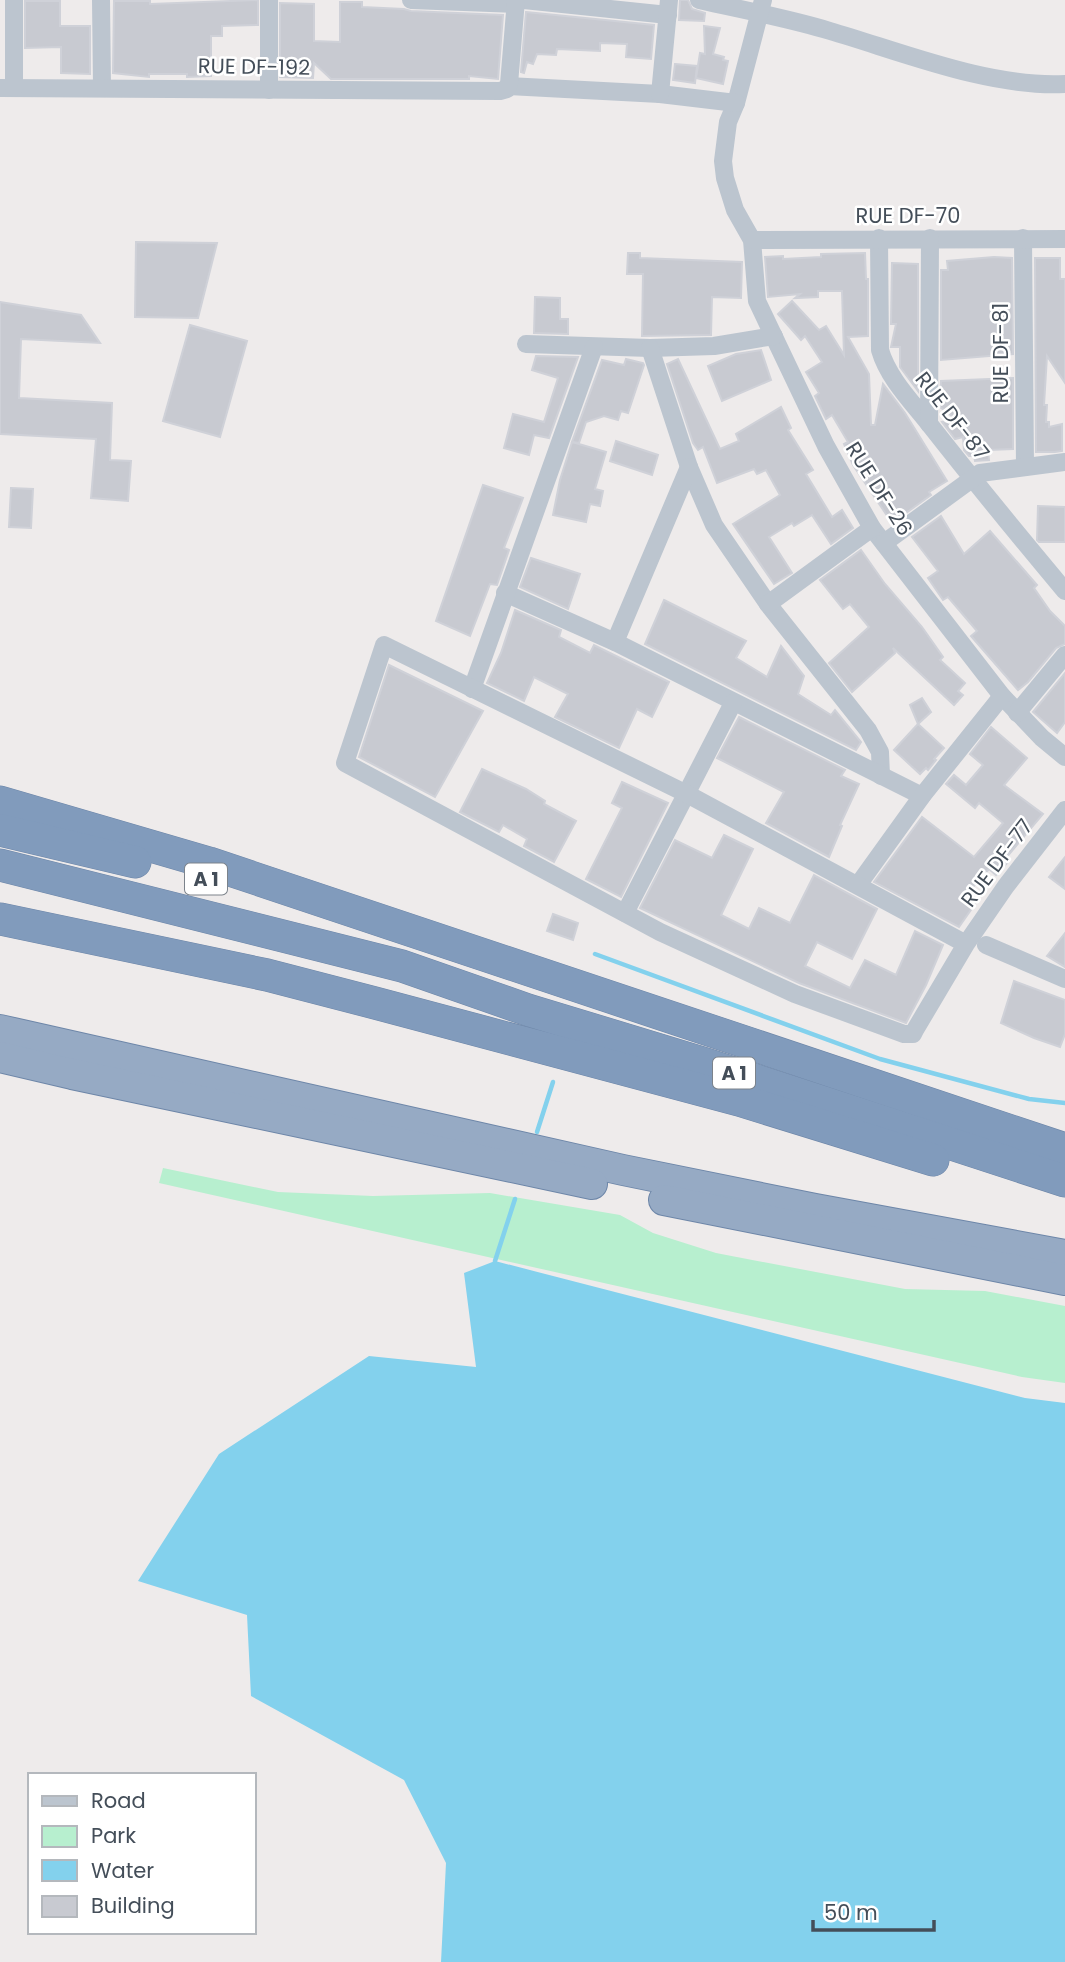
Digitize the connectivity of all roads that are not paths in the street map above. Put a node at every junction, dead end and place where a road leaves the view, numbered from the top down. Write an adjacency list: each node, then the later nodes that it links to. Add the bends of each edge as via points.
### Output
1 (14, 0): 12 (street)
2 (100, 0): 10 (street)
3 (269, 0): 13 (street)
4 (411, 0): 6 (street)
5 (699, 0): 8 (street)
6 (518, 1): 7 (street); 11 (street)
7 (668, 7): 14 (street)
8 (761, 7): 9 (street, via 981,75); 15 (street)
9 (1065, 84)
10 (102, 87): 12 (street, RUE DF-192); 13 (street, RUE DF-192)
11 (508, 87): 13 (street, RUE DF-192, via 432,92); 14 (street, RUE DF-192)
12 (7, 88)
13 (269, 90)
14 (660, 94): 15 (street, RUE DF-192)
15 (736, 103): 20 (street, via 728,122 723,161 735,211)
16 (878, 238): 17 (street, RUE DF-70); 20 (street, RUE DF-70); 25 (street, RUE DF-87, via 883,362)
17 (930, 238): 18 (street, RUE DF-70); 25 (street)
18 (1023, 239): 19 (street, RUE DF-70); 28 (street, RUE DF-81)
19 (1065, 239)
20 (752, 240): 21 (street, RUE DF-26, via 757,301)
21 (774, 336): 24 (street, via 714,346); 30 (street, RUE DF-26, via 826,446)
22 (526, 344): 23 (street)
23 (594, 346): 24 (street); 33 (street)
24 (650, 348): 27 (street)
25 (929, 424): 29 (street, RUE DF-87)
26 (1065, 462): 28 (street)
27 (689, 467): 34 (street, via 714,525); 35 (street)
28 (1025, 467): 29 (street)
29 (971, 478): 31 (street); 32 (street, RUE DF-87)
30 (872, 528): 31 (street, RUE DF-26); 34 (street)
31 (884, 543): 38 (street, RUE DF-26)
32 (1065, 591)
33 (505, 593): 35 (street); 37 (street)
34 (768, 604): 42 (street, via 875,741)
35 (615, 642): 39 (street)
36 (1065, 654): 40 (street)
37 (472, 689): 43 (street); 50 (street, via 384,645 345,763)
38 (1002, 696): 40 (street, RUE DF-26); 44 (street)
39 (733, 703): 42 (street); 43 (street)
40 (1017, 713): 41 (street, RUE DF-26)
41 (1065, 757)
42 (881, 776): 44 (street)
43 (687, 794): 49 (street); 50 (street)
44 (922, 796): 49 (street)
45 (0, 802): 52 (highway, via 209,863)
46 (1065, 810): 53 (street, RUE DF-77)
47 (0, 830): 52 (highway, A 1)
48 (0, 865): 62 (highway, A 1, via 402,966)
49 (858, 885): 53 (street)
50 (625, 913): 53 (street, RUE DF-77, via 795,994 909,1035)
51 (0, 919): 63 (highway, via 267,975 375,1003 739,1100)
52 (411, 932): 61 (highway, A 1)
53 (966, 944)
54 (986, 945): 55 (street)
55 (1065, 979)
56 (0, 1021): 59 (highway)
57 (0, 1030): 59 (highway)
58 (0, 1057): 59 (highway)
59 (75, 1061): 60 (highway); 64 (highway); 65 (highway, via 782,1225)
60 (0, 1069)
61 (1064, 1149)
62 (1065, 1181)
63 (1065, 1198)
64 (1065, 1255)
65 (1065, 1280)

